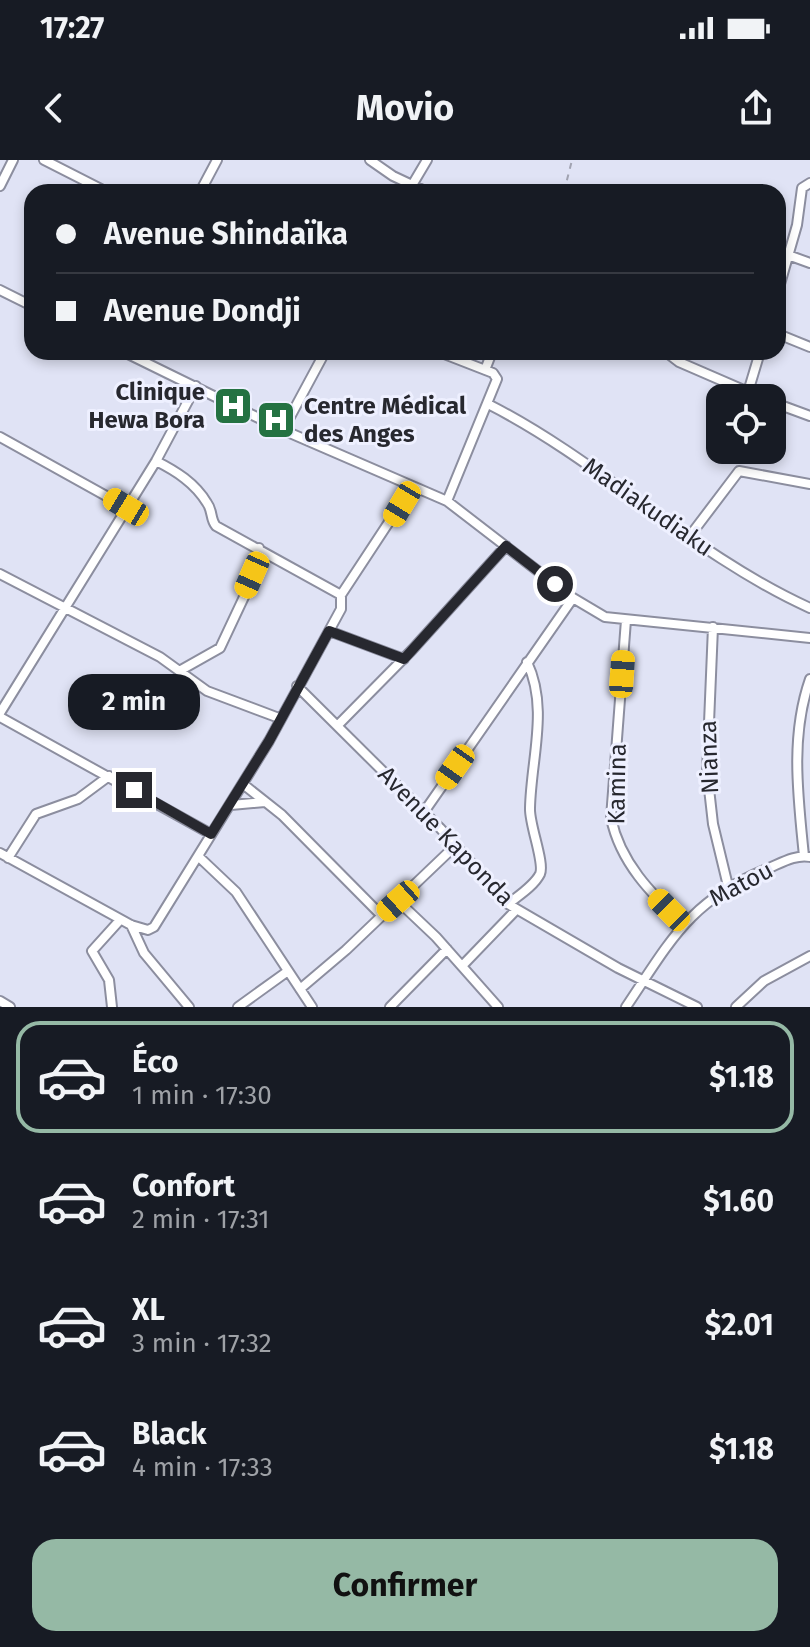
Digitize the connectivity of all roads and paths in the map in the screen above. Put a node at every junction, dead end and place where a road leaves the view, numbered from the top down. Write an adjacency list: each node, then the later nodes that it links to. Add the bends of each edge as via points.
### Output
1 (13, 160): 12 (street)
2 (44, 160): 9 (street)
3 (217, 160): 10 (street)
4 (370, 160): 7 (street)
5 (427, 160): 7 (street)
6 (572, 160): 11 (path)
7 (413, 183)
8 (810, 183): 13 (street, via 802,188)
9 (91, 184)
10 (204, 184)
11 (566, 184)
12 (0, 186)
13 (788, 255): 14 (street); 15 (street)
14 (786, 262)
15 (810, 263)
16 (0, 290): 17 (street)
17 (24, 302)
18 (786, 337): 19 (street)
19 (810, 347)
20 (141, 360): 29 (street)
21 (321, 360): 33 (street)
22 (459, 360): 26 (street)
23 (489, 360): 26 (street)
24 (676, 360): 27 (street)
25 (758, 360): 28 (street)
26 (485, 370): 30 (street, via 497,379)
27 (730, 384)
28 (750, 384)
29 (196, 386): 33 (street); 35 (street)
30 (488, 404): 38 (street); 40 (street, Madiakudiaku, via 562,446)
31 (786, 407): 32 (street)
32 (810, 416)
33 (283, 430): 37 (street)
34 (0, 437): 39 (street)
35 (156, 461): 39 (street); 42 (street, via 198,491 216,526)
36 (810, 484): 40 (street, via 739,471)
37 (412, 487): 38 (street); 44 (street)
38 (447, 501): 41 (street)
39 (126, 507): 47 (street)
40 (689, 537): 46 (street, Madiakudiaku, via 768,588)
41 (506, 546): 45 (street); 52 (street)
42 (259, 548): 44 (street); 54 (street, via 259,565 220,648)
43 (0, 574): 47 (street)
44 (341, 595): 50 (street, via 343,604)
45 (573, 598): 48 (street, via 605,617); 53 (street)
46 (810, 608)
47 (66, 610): 54 (street); 57 (street)
48 (626, 620): 49 (street); 75 (street, Kamina, via 613,832 631,868)
49 (713, 627): 51 (street); 70 (street, Nianza, via 707,771)
50 (329, 631): 52 (street); 56 (street)
51 (810, 638)
52 (404, 659): 59 (street)
53 (527, 662): 64 (street); 72 (street, via 538,692 530,808 541,867)
54 (181, 670): 58 (street, via 207,691)
55 (810, 679): 69 (street, via 797,748)
56 (297, 686): 58 (street); 59 (street, Avenue Kaponda)
57 (0, 715): 60 (street)
58 (279, 718): 61 (street)
59 (339, 724): 64 (street, Avenue Kaponda)
60 (109, 776): 65 (street); 67 (street, via 78,799 36,814)
61 (243, 784): 62 (street); 63 (street)
62 (268, 803): 63 (street); 73 (street)
63 (231, 805): 65 (street)
64 (424, 812): 66 (street, Avenue Kaponda)
65 (211, 834): 68 (street)
66 (456, 845): 71 (street); 72 (street, Avenue Kaponda)
67 (4, 856): 74 (street)
68 (198, 856): 76 (street, via 154,927); 80 (street, via 231,886)
69 (807, 856): 70 (street, Matou)
70 (728, 886): 75 (street, Matou)
71 (398, 901): 73 (street); 77 (street)
72 (512, 907): 79 (street); 81 (street, Avenue Kaponda)
73 (382, 916): 82 (street)
74 (120, 920): 76 (street); 86 (street, via 92,951 109,980)
75 (684, 924): 81 (street, Matou)
76 (131, 925): 87 (street, via 144,953)
77 (447, 949): 79 (street); 84 (street)
78 (810, 956): 93 (street, via 764,981)
79 (462, 966): 90 (street)
80 (288, 971): 82 (street); 88 (street)
81 (644, 980): 91 (street, Matou); 92 (street, Avenue Kaponda)
82 (300, 989): 89 (street)
83 (0, 1001): 85 (street)
84 (396, 1005)
85 (10, 1007)
86 (112, 1007)
87 (189, 1007)
88 (238, 1007)
89 (312, 1007)
90 (498, 1007)
91 (626, 1007)
92 (697, 1007)
93 (736, 1007)

